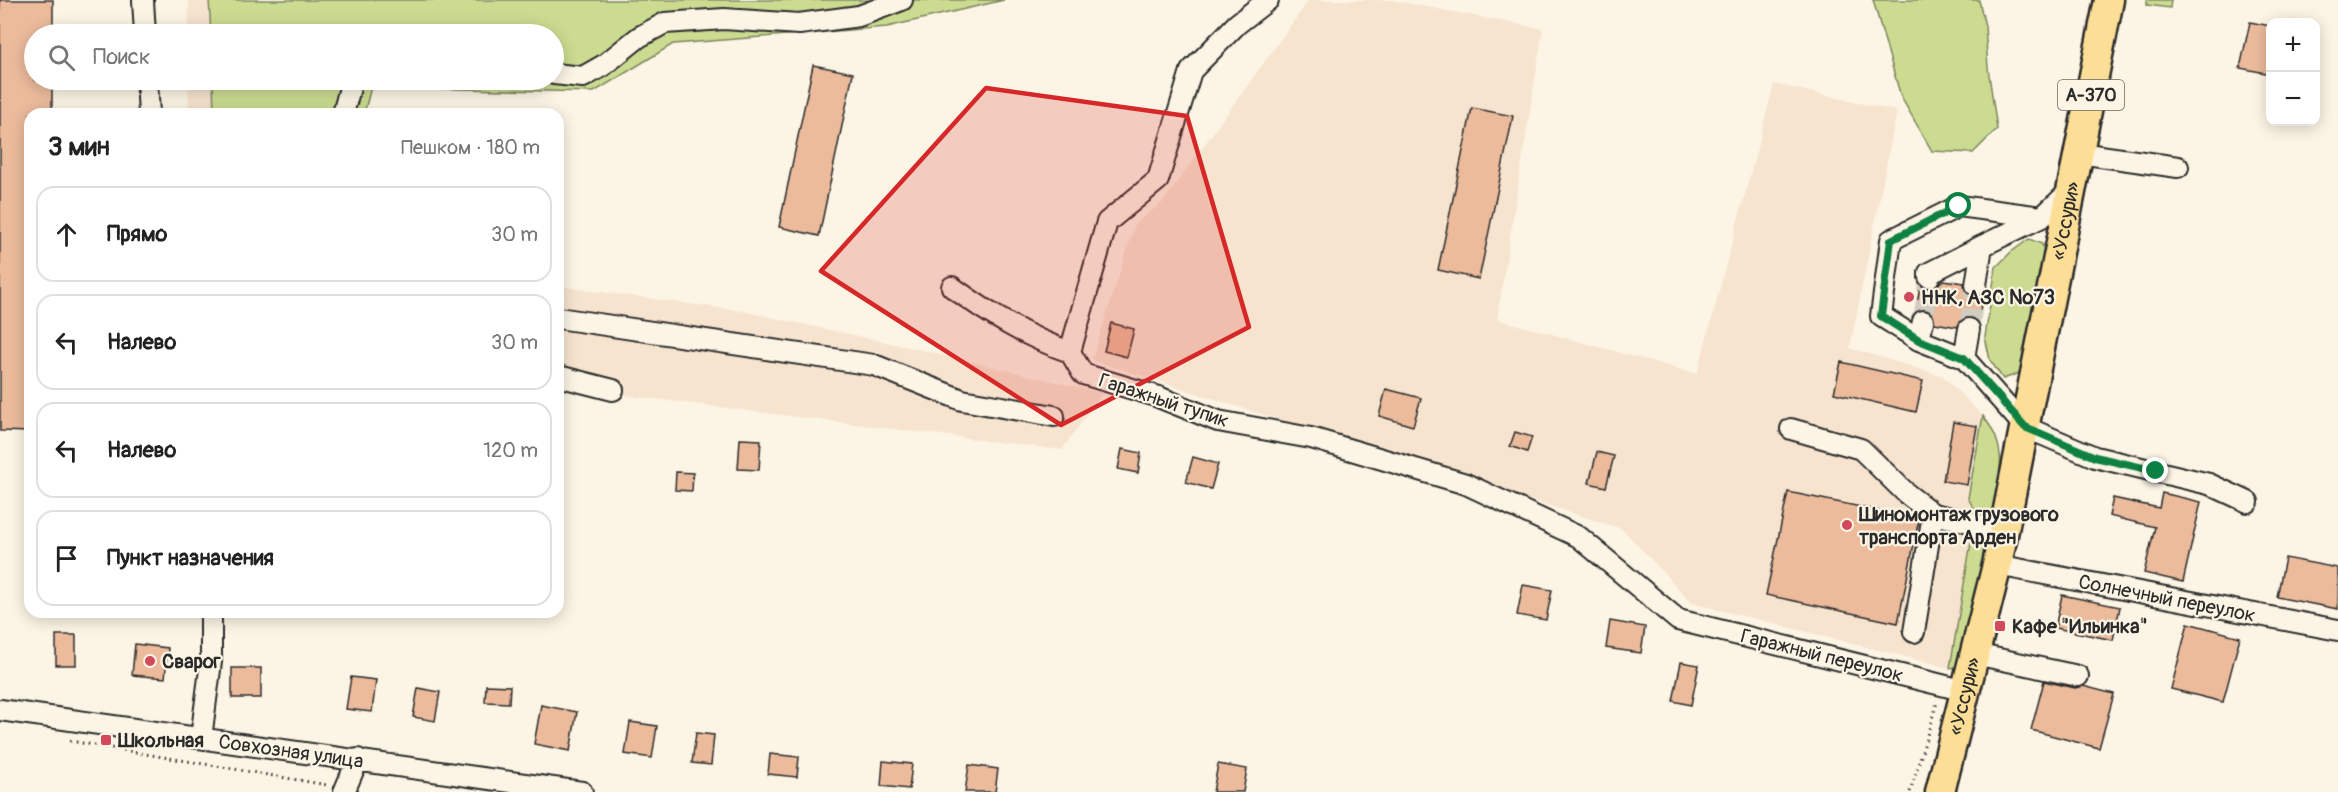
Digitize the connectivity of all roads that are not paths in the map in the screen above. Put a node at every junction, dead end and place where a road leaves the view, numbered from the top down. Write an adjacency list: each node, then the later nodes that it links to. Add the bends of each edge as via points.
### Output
1 (143, 0): 5 (street)
2 (902, 0): 6 (street, via 859,15 799,24 724,20 665,23 584,77)
3 (1268, 0): 23 (street, via 1237,24 1191,71 1158,180 1107,222)
4 (2109, 0): 11 (highway, «Уссури» / А-370)
5 (144, 24)
6 (564, 75)
7 (148, 90): 9 (street)
8 (349, 90): 10 (street)
9 (149, 108)
10 (345, 108)
11 (2079, 153): 12 (street); 13 (highway, «Уссури» / А-370)
12 (2178, 167)
13 (2072, 189): 14 (street); 28 (highway, «Уссури» / А-370)
14 (2042, 216): 15 (street); 22 (street, via 1959,206 1891,240 1881,316)
15 (1982, 246): 16 (street, via 1929,273); 17 (street)
16 (1929, 277)
17 (1976, 285)
18 (952, 286): 23 (street, via 991,315 1041,343)
19 (564, 319): 27 (street, via 874,365 962,400)
20 (1923, 321): 22 (street)
21 (1969, 328): 24 (street)
22 (1919, 340): 24 (street)
23 (1070, 352): 35 (street, Гаражный тупик, via 1083,374 1156,396 1218,421 1311,438 1466,484 1579,537)
24 (1964, 358): 28 (street)
25 (564, 378): 26 (street)
26 (613, 390)
27 (1054, 416)
28 (2025, 427): 30 (street, via 2095,457 2209,484); 32 (highway, «Уссури» / А-370)
29 (1791, 429): 31 (street, via 1861,448)
30 (2248, 502)
31 (1933, 514): 32 (street); 37 (street)
32 (2003, 534): 33 (highway, «Уссури» / А-370)
33 (1997, 565): 36 (street, Солнечный переулок); 38 (highway, «Уссури» / А-370)
34 (211, 618): 42 (street, via 211,662)
35 (1678, 620): 40 (street, Гаражный переулок)
36 (2338, 630)
37 (1914, 632)
38 (1975, 654): 39 (street); 40 (highway, «Уссури» / А-370)
39 (2078, 676)
40 (1966, 691): 46 (highway, «Уссури» / А-370)
41 (0, 710): 42 (street, Совхозная улица)
42 (201, 738): 43 (street, Совхозная улица)
43 (358, 759): 44 (street); 45 (street, Совхозная улица)
44 (344, 790)
45 (582, 792)
46 (1940, 792)

